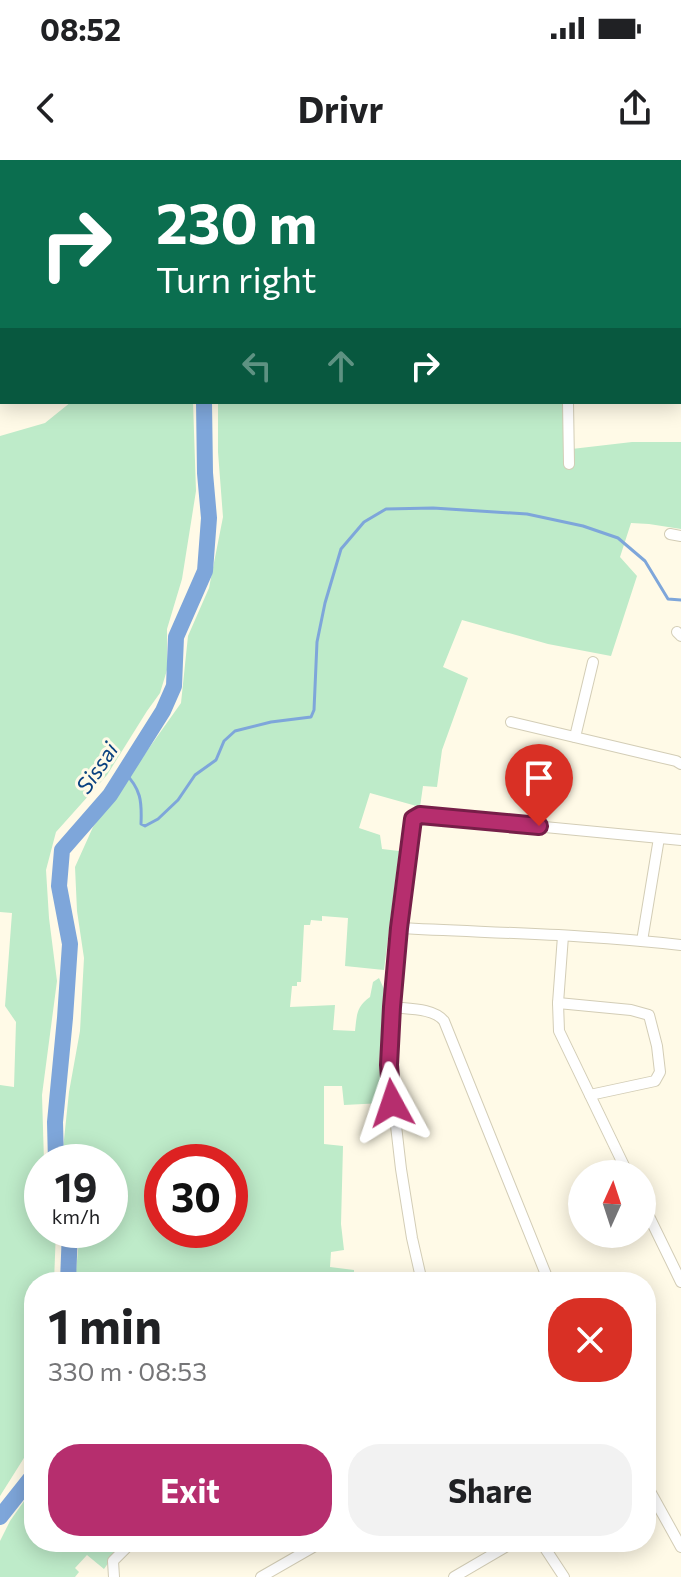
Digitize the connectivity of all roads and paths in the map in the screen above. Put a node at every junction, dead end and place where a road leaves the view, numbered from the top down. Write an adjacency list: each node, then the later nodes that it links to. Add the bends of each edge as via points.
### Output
1 (568, 404): 2 (street)
2 (569, 464)
3 (593, 662): 5 (street)
4 (511, 722): 5 (street)
5 (575, 737): 6 (street)
6 (681, 764)
7 (659, 838): 8 (street); 9 (street, via 416,816); 11 (street)
8 (681, 840)
9 (399, 928): 10 (street); 14 (street)
10 (563, 936): 11 (street); 13 (street)
11 (642, 941): 12 (street)
12 (681, 945)
13 (558, 1003): 15 (street, via 559,1031); 15 (street, via 649,1015 660,1067 657,1079)
14 (392, 1007): 18 (street, via 392,1103); 19 (street, via 442,1017)
15 (590, 1095): 16 (street)
16 (621, 1160)
17 (656, 1231): 20 (street)
18 (420, 1272)
19 (545, 1272)
20 (681, 1282)
21 (656, 1502): 22 (street)
22 (681, 1547)
23 (122, 1552): 27 (street, via 113,1561)
24 (305, 1552): 28 (street)
25 (497, 1552): 29 (street)
26 (548, 1552): 30 (street)
27 (114, 1577)
28 (261, 1577)
29 (454, 1577)
30 (564, 1577)

